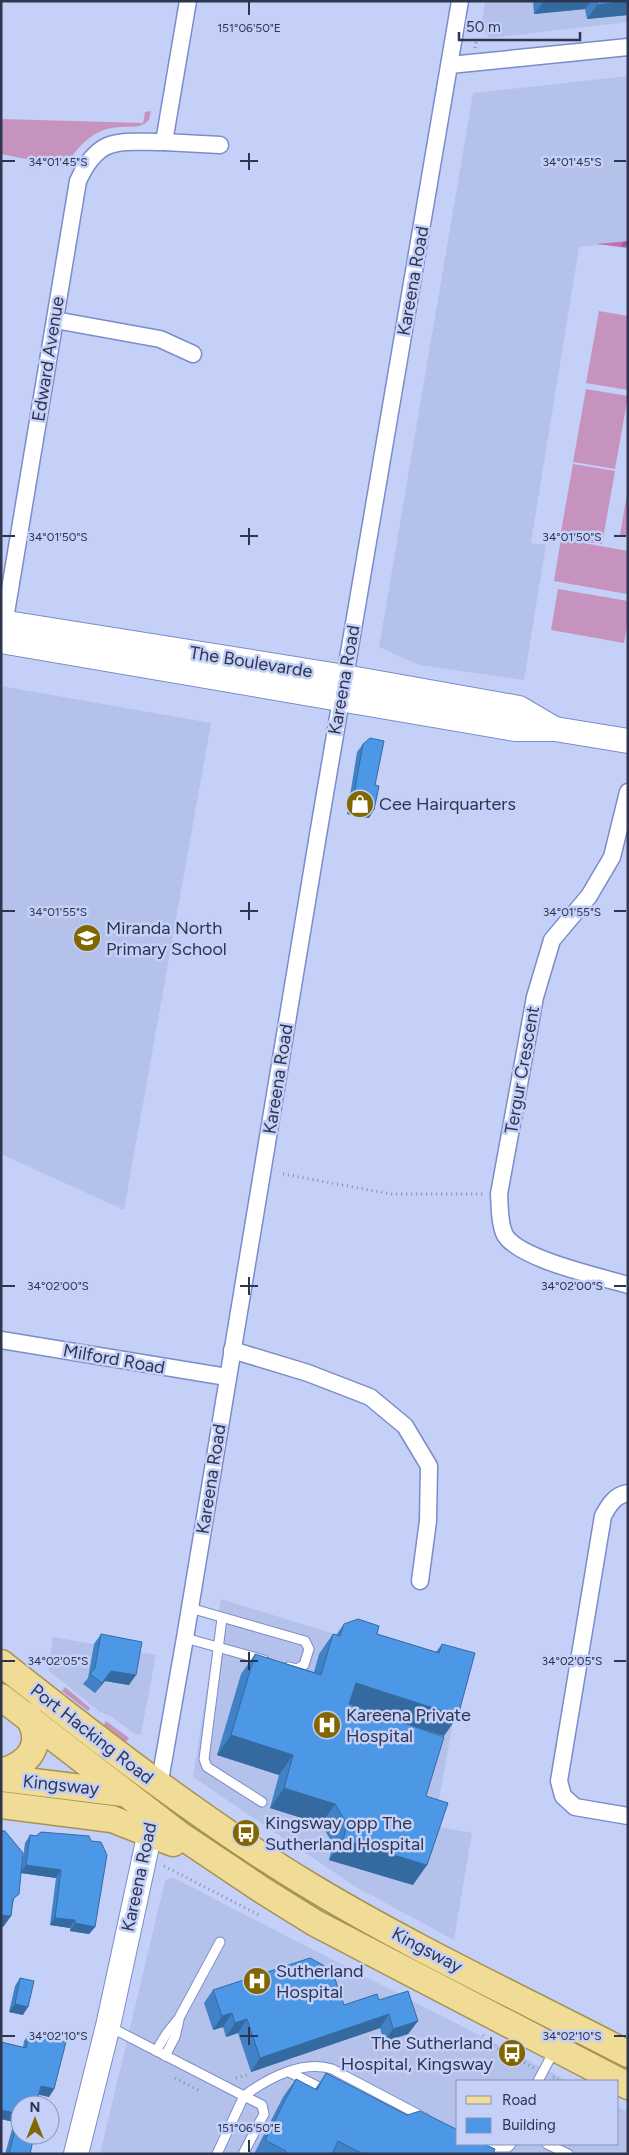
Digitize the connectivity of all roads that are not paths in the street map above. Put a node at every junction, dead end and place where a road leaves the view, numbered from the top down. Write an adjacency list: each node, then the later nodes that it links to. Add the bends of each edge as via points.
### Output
1 (188, 1): 5 (street)
2 (460, 1): 4 (street, Kareena Road)
3 (628, 46): 4 (street)
4 (450, 65): 10 (street, Kareena Road)
5 (164, 142): 6 (street, Edward Avenue); 7 (street, Edward Avenue, via 115,143 104,147 86,162 78,181)
6 (220, 145)
7 (55, 320): 8 (street, via 160,339); 9 (street, Edward Avenue)
8 (193, 354)
9 (2, 632): 10 (main road, The Boulevarde)
10 (343, 688): 11 (main road, The Boulevarde, via 519,708 554,729); 15 (street, Kareena Road)
11 (628, 741)
12 (628, 792): 13 (street, Tergur Crescent, via 612,857 589,896 552,940 535,997 499,1194 504,1234 516,1246 536,1257)
13 (628, 1286)
14 (1, 1340): 16 (street, Milford Road)
15 (232, 1350): 16 (street, Kareena Road); 18 (street, via 308,1373 370,1397 405,1426 429,1466 428,1521)
16 (227, 1378): 19 (street, Kareena Road)
17 (628, 1493): 32 (street, via 621,1494 610,1504 603,1516 559,1781 563,1796 574,1807)
18 (420, 1581)
19 (190, 1608): 20 (lane); 21 (street, Kareena Road)
20 (222, 1618): 22 (lane); 22 (lane, via 305,1641 309,1649 304,1665 297,1669)
21 (185, 1638): 22 (lane); 31 (street, Kareena Road)
22 (218, 1647): 29 (lane, via 204,1759 207,1768)
23 (1, 1663): 31 (main road, Port Hacking Road, via 111,1751)
24 (1, 1697): 25 (main road, Port Hacking Road)
25 (28, 1716): 26 (main road, via 36,1735 31,1754 22,1764); 28 (main road, Port Hacking Road)
26 (1, 1772)
27 (1, 1778): 28 (main road, Kingsway)
28 (126, 1793): 31 (main road, Port Hacking Road)
29 (262, 1802)
30 (1, 1805): 31 (main road, Kingsway, via 112,1819)
31 (154, 1809): 34 (main road, Kareena Road); 35 (main road, Kingsway, via 235,1872 315,1923); 37 (main road, Kingsway, via 190,1814 396,1934)
32 (628, 1816)
33 (220, 1942): 36 (lane, via 180,2018 167,2032)
34 (108, 2026): 36 (lane); 47 (main road, Kareena Road)
35 (555, 2048): 39 (lane); 40 (main road, Kingsway)
36 (161, 2054): 42 (lane)
37 (628, 2054)
38 (289, 2072): 41 (lane); 42 (lane, via 260,2084); 43 (lane, via 319,2065 418,2118)
39 (539, 2080)
40 (616, 2080)
41 (333, 2094)
42 (244, 2096): 48 (lane); 49 (lane, via 262,2105 264,2114)
43 (436, 2124)
44 (478, 2145): 46 (lane)
45 (549, 2145): 50 (lane)
46 (509, 2148)
47 (76, 2154)
48 (217, 2154)
49 (243, 2154)
50 (568, 2154)

